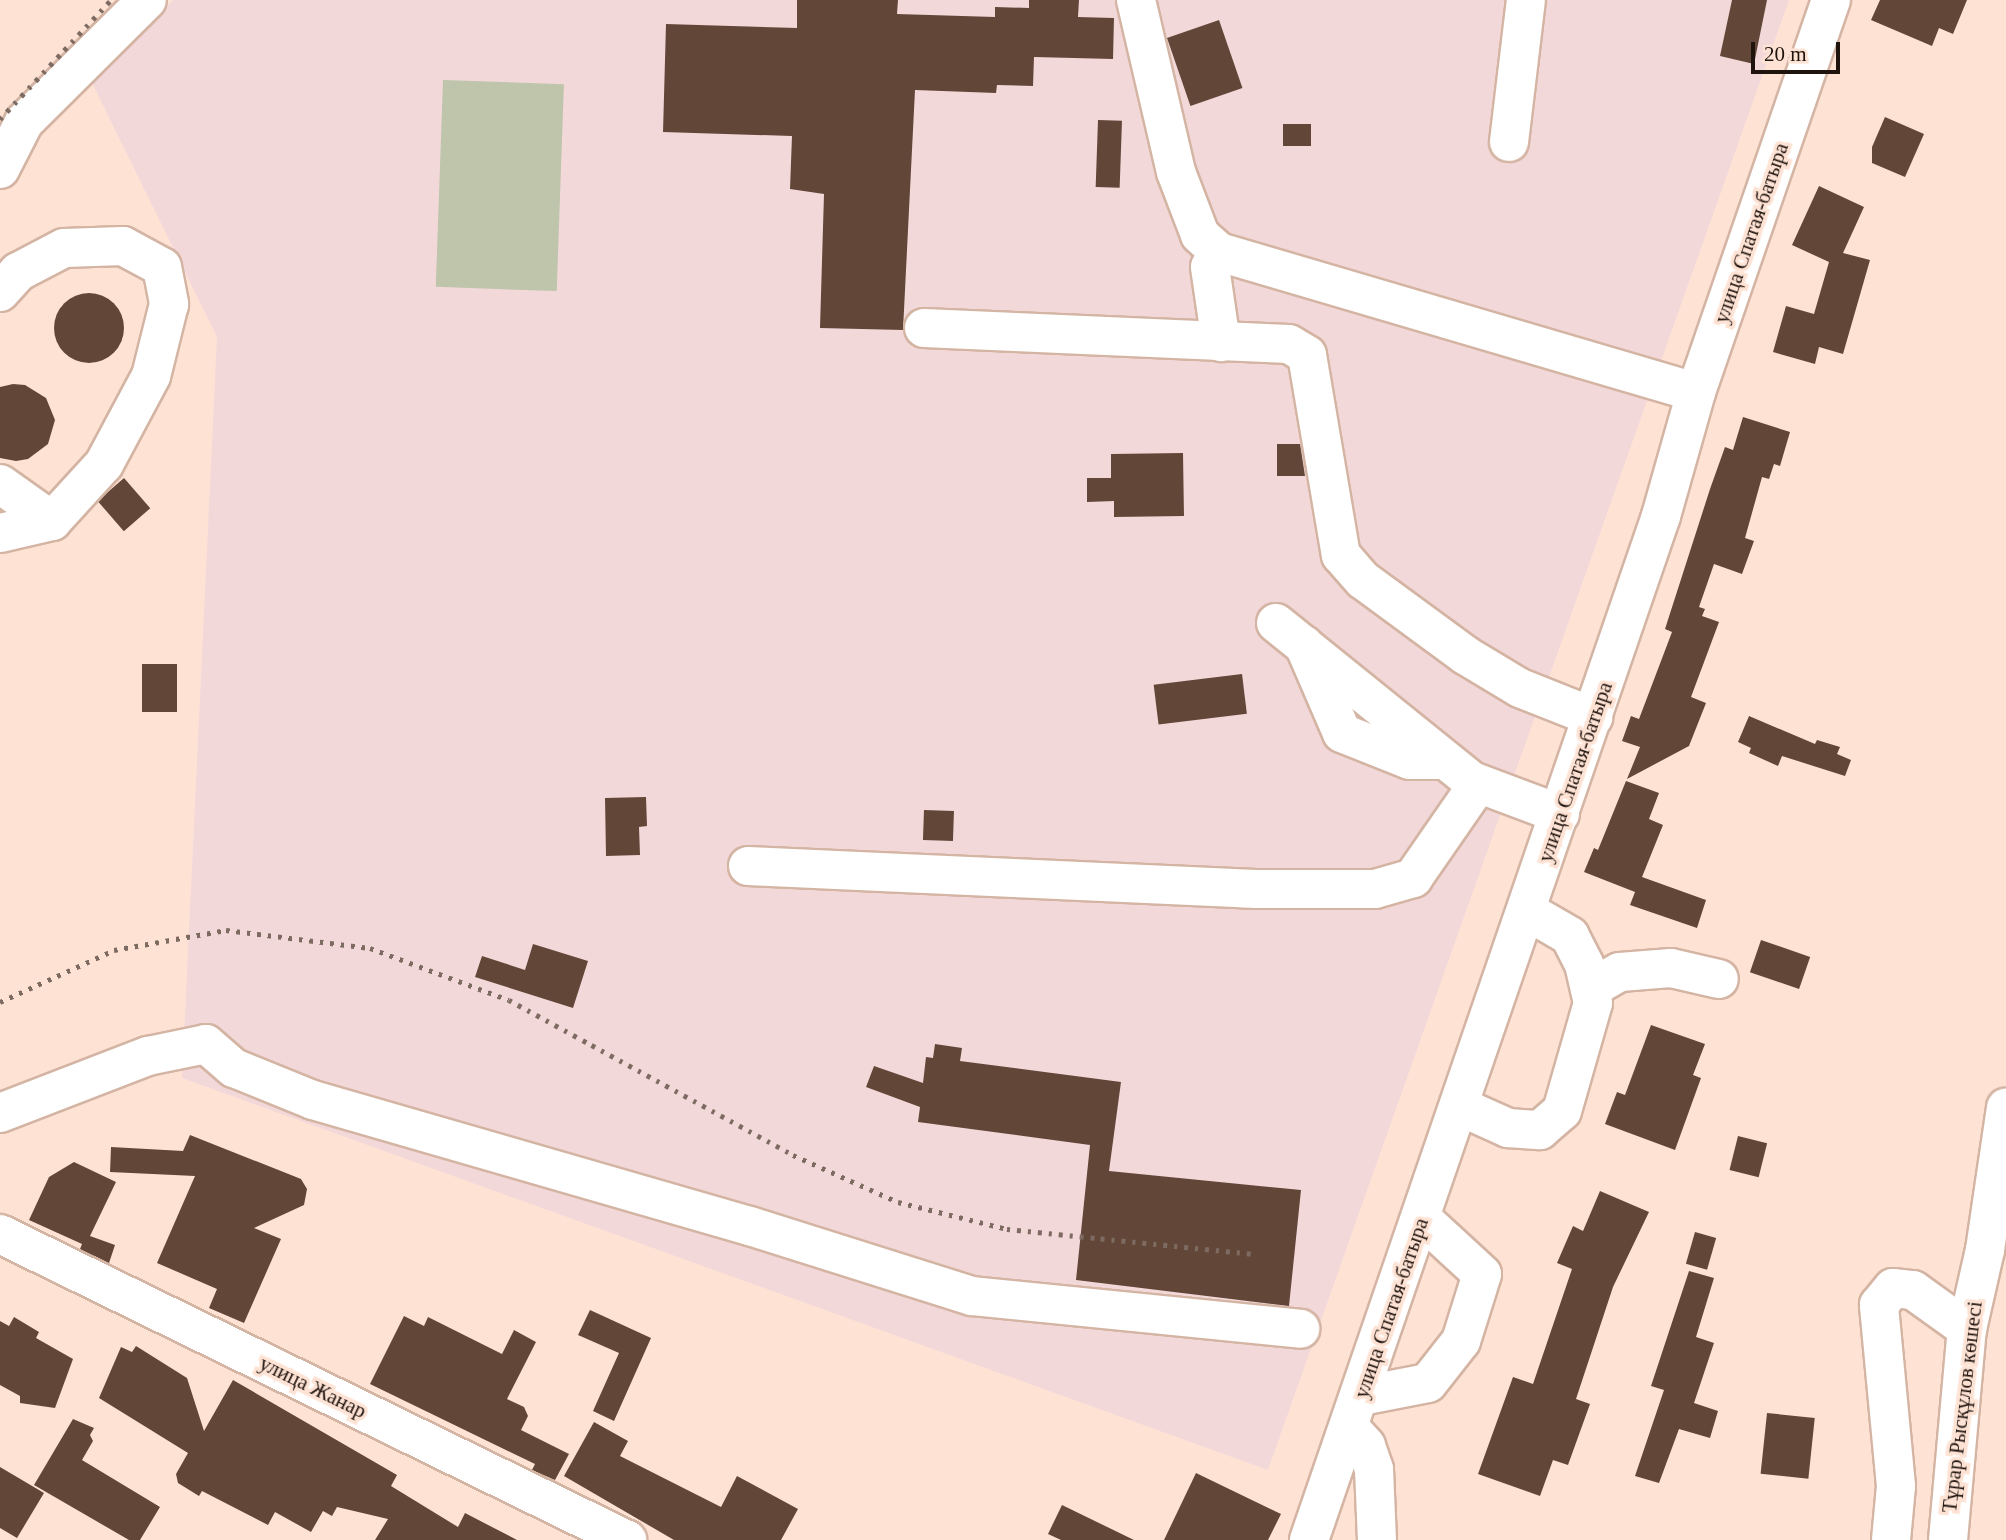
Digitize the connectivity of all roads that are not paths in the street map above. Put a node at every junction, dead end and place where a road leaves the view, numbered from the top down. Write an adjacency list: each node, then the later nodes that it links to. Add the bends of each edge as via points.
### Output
1 (1136, 0): 7 (street, via 1176,172 1200,235)
2 (1526, 0): 5 (street)
3 (1830, 0): 11 (street, улица Спатая-батыра)
4 (149, 3): 6 (street, via 24,122)
5 (1508, 142)
6 (0, 169)
7 (1219, 252): 10 (street, via 1210,267); 11 (street)
8 (0, 292): 13 (street, via 18,272 64,248 123,246 162,267 169,304 151,376 104,464)
9 (924, 328): 10 (street)
10 (1221, 342): 16 (street, via 1289,344 1307,355 1341,555 1363,580 1465,655 1520,688)
11 (1696, 392): 16 (street, улица Спатая-батыра, via 1661,516)
12 (0, 484): 13 (street)
13 (52, 521): 14 (street)
14 (0, 533)
15 (1290, 634): 17 (street, via 1443,760)
16 (1593, 717): 18 (street, улица Спатая-батыра)
17 (1478, 783): 18 (street); 19 (street, via 1413,878 1375,889 1256,889)
18 (1560, 814): 20 (street, улица Спатая-батыра)
19 (748, 866)
20 (1527, 911): 22 (street, via 1570,936); 23 (street, улица Спатая-батыра)
21 (1719, 979): 22 (street, via 1671,968 1620,972)
22 (1590, 989): 23 (street, via 1593,1003 1562,1111 1540,1130 1508,1128)
23 (1459, 1106): 26 (street, улица Спатая-батыра)
24 (2006, 1108): 29 (street, Тұрар Рысқұлов көшесі, via 1985,1250)
25 (0, 1113): 28 (street, via 148,1056 206,1044 234,1068 313,1100 750,1226 972,1296)
26 (1421, 1218): 30 (street, улица Спатая-батыра); 30 (street, via 1482,1273 1461,1341 1428,1383)
27 (0, 1234): 31 (street, улица Жанар)
28 (1300, 1329)
29 (1967, 1329): 34 (street, via 1913,1290 1893,1288 1879,1305 1896,1486); 35 (street, Тұрар Рысқұлов көшесі)
30 (1355, 1412): 32 (street, улица Спатая-батыра); 33 (street, via 1374,1469)
31 (627, 1540)
32 (1309, 1540)
33 (1377, 1540)
34 (1891, 1540)
35 (1948, 1540)

